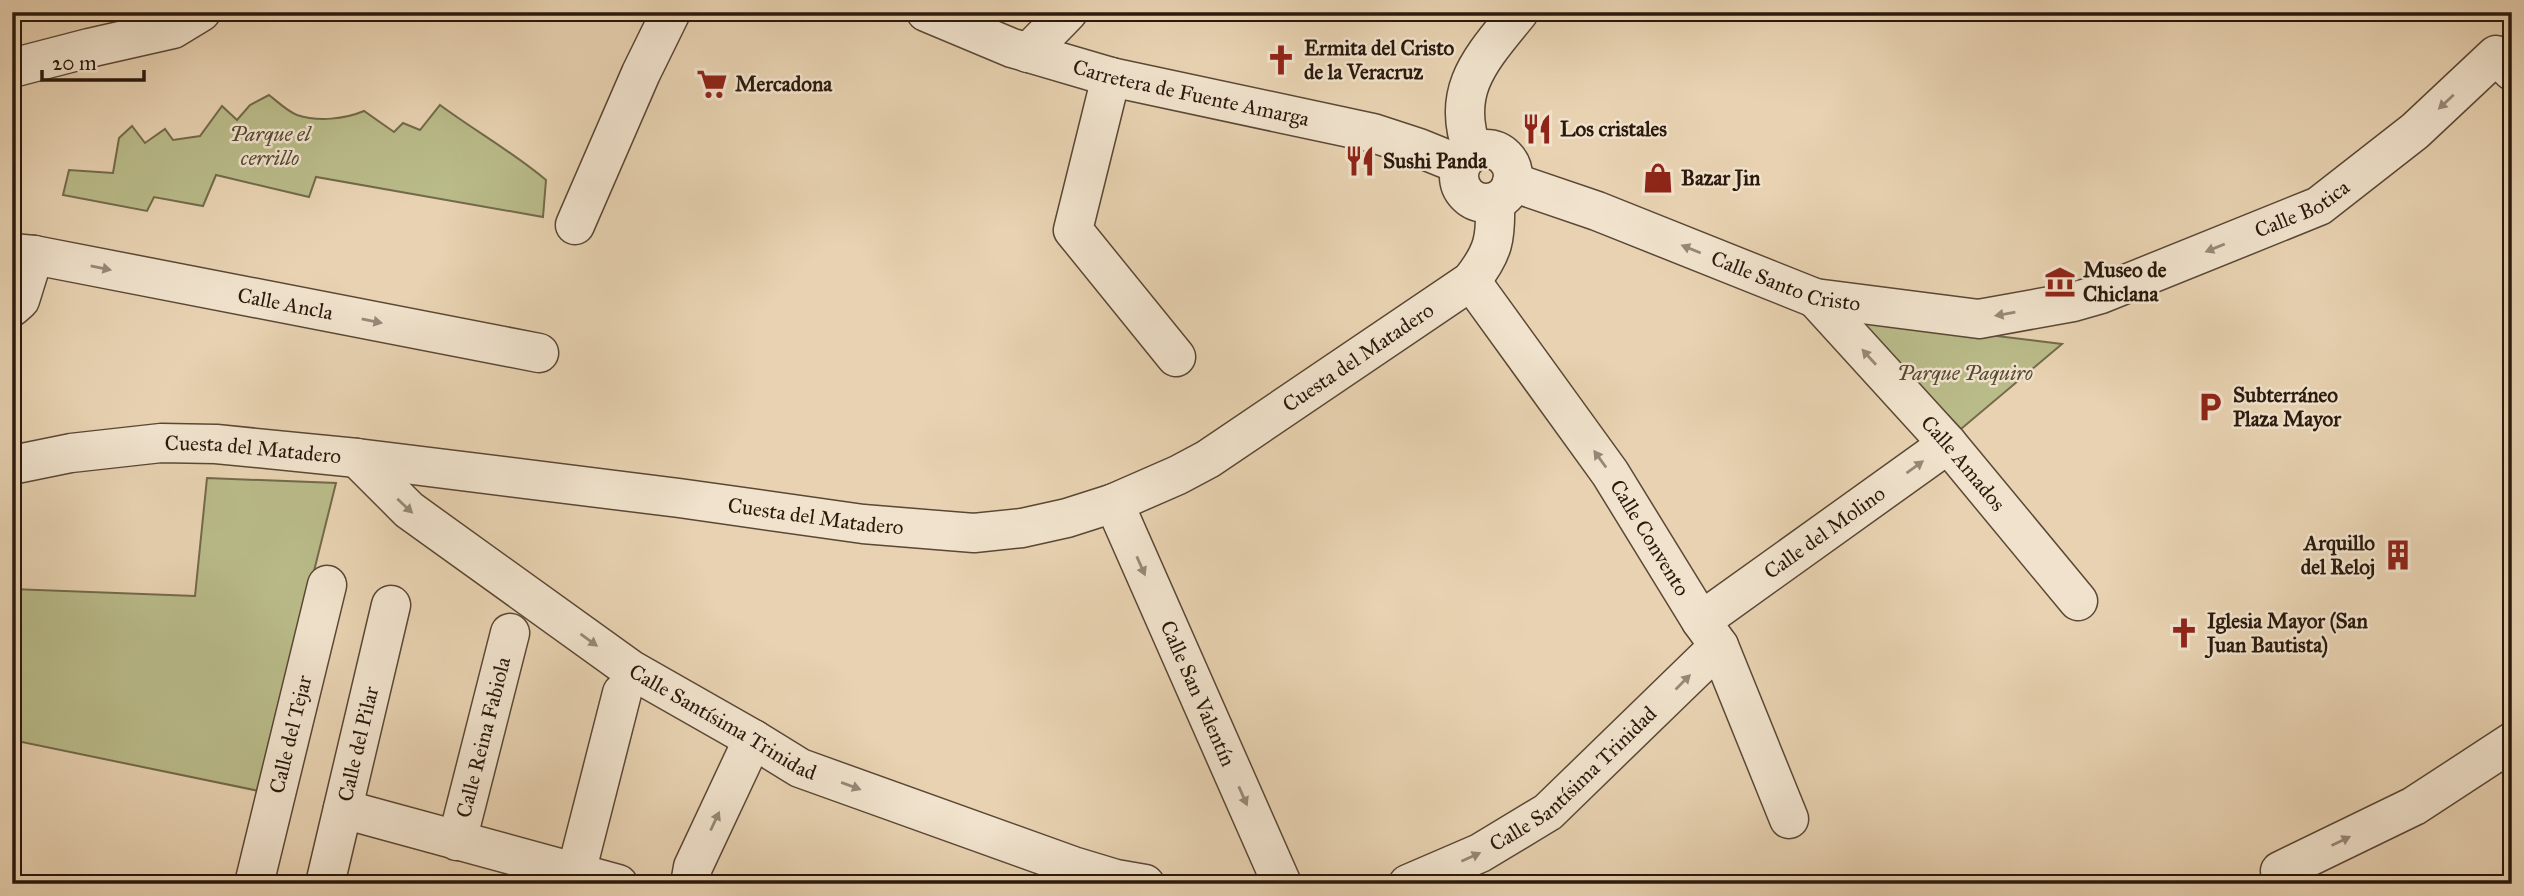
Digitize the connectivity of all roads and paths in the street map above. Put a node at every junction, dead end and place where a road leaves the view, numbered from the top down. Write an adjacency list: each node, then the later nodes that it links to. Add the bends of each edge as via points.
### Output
1 (201, 12): 8 (street, via 173,29)
2 (671, 12): 12 (street)
3 (926, 12): 6 (street, Carretera de Fuente Amarga)
4 (1068, 12): 6 (street)
5 (1519, 12): 10 (street, via 1480,60 1466,93)
6 (1028, 53): 9 (street, Carretera de Fuente Amarga)
7 (2504, 63): 16 (street, Calle Botica, one-way to 16, via 2319,206)
8 (12, 68)
9 (1111, 78): 10 (street, Carretera de Fuente Amarga, via 1373,133); 19 (street, via 1073,230)
10 (1467, 159): 11 (street, Carretera de Fuente Amarga, via 1489,149 1505,156 1513,172)
11 (1504, 192): 14 (street, Cuesta del Matadero, via 1487,261); 15 (street, Calle Santo Cristo, one-way to 11, via 1597,211)
12 (575, 225)
13 (23, 254): 17 (street, via 20,300); 18 (street, Calle Ancla, one-way to 18)
14 (1471, 281): 23 (street, Cuesta del Matadero, via 1208,459); 28 (street, Calle Convento, one-way to 14, via 1610,473)
15 (1815, 298): 16 (street, Calle Santo Cristo, one-way to 15, via 1979,319); 20 (street, Calle Amados, one-way to 15)
16 (2073, 302)
17 (12, 307)
18 (539, 353)
19 (1176, 357)
20 (1948, 443): 25 (street, Calle Amados); 28 (street, Calle del Molino, one-way to 20)
21 (357, 458): 22 (street, Cuesta del Matadero, via 161,443); 23 (street, Cuesta del Matadero, via 935,531 1022,528); 30 (street, Calle Santísima Trinidad, one-way to 30, via 409,510 630,669)
22 (12, 465)
23 (1114, 503): 42 (street, Calle San Valentín, one-way to 42)
24 (327, 585): 37 (street, Calle del Tejar)
25 (2078, 601)
26 (391, 605): 32 (street, Calle del Pilar)
27 (510, 633): 34 (street, Calle Reina Fabiola)
28 (1710, 634): 33 (street, Calle Convento); 43 (street, Calle Santísima Trinidad, one-way to 28, via 1480,853 1548,812)
29 (622, 693): 36 (street)
30 (753, 739): 40 (street, one-way to 30, via 693,867); 41 (street, Calle Santísima Trinidad, one-way to 41, via 800,768 1073,866)
31 (2512, 742): 35 (street, one-way to 31, via 2414,806)
32 (343, 809): 34 (street); 38 (street, Calle del Pilar)
33 (1789, 819)
34 (457, 841): 36 (street)
35 (2280, 871)
36 (576, 873): 39 (street)
37 (254, 884)
38 (325, 884)
39 (618, 884)
40 (690, 884)
41 (1145, 884)
42 (1282, 884)
43 (1408, 884)

